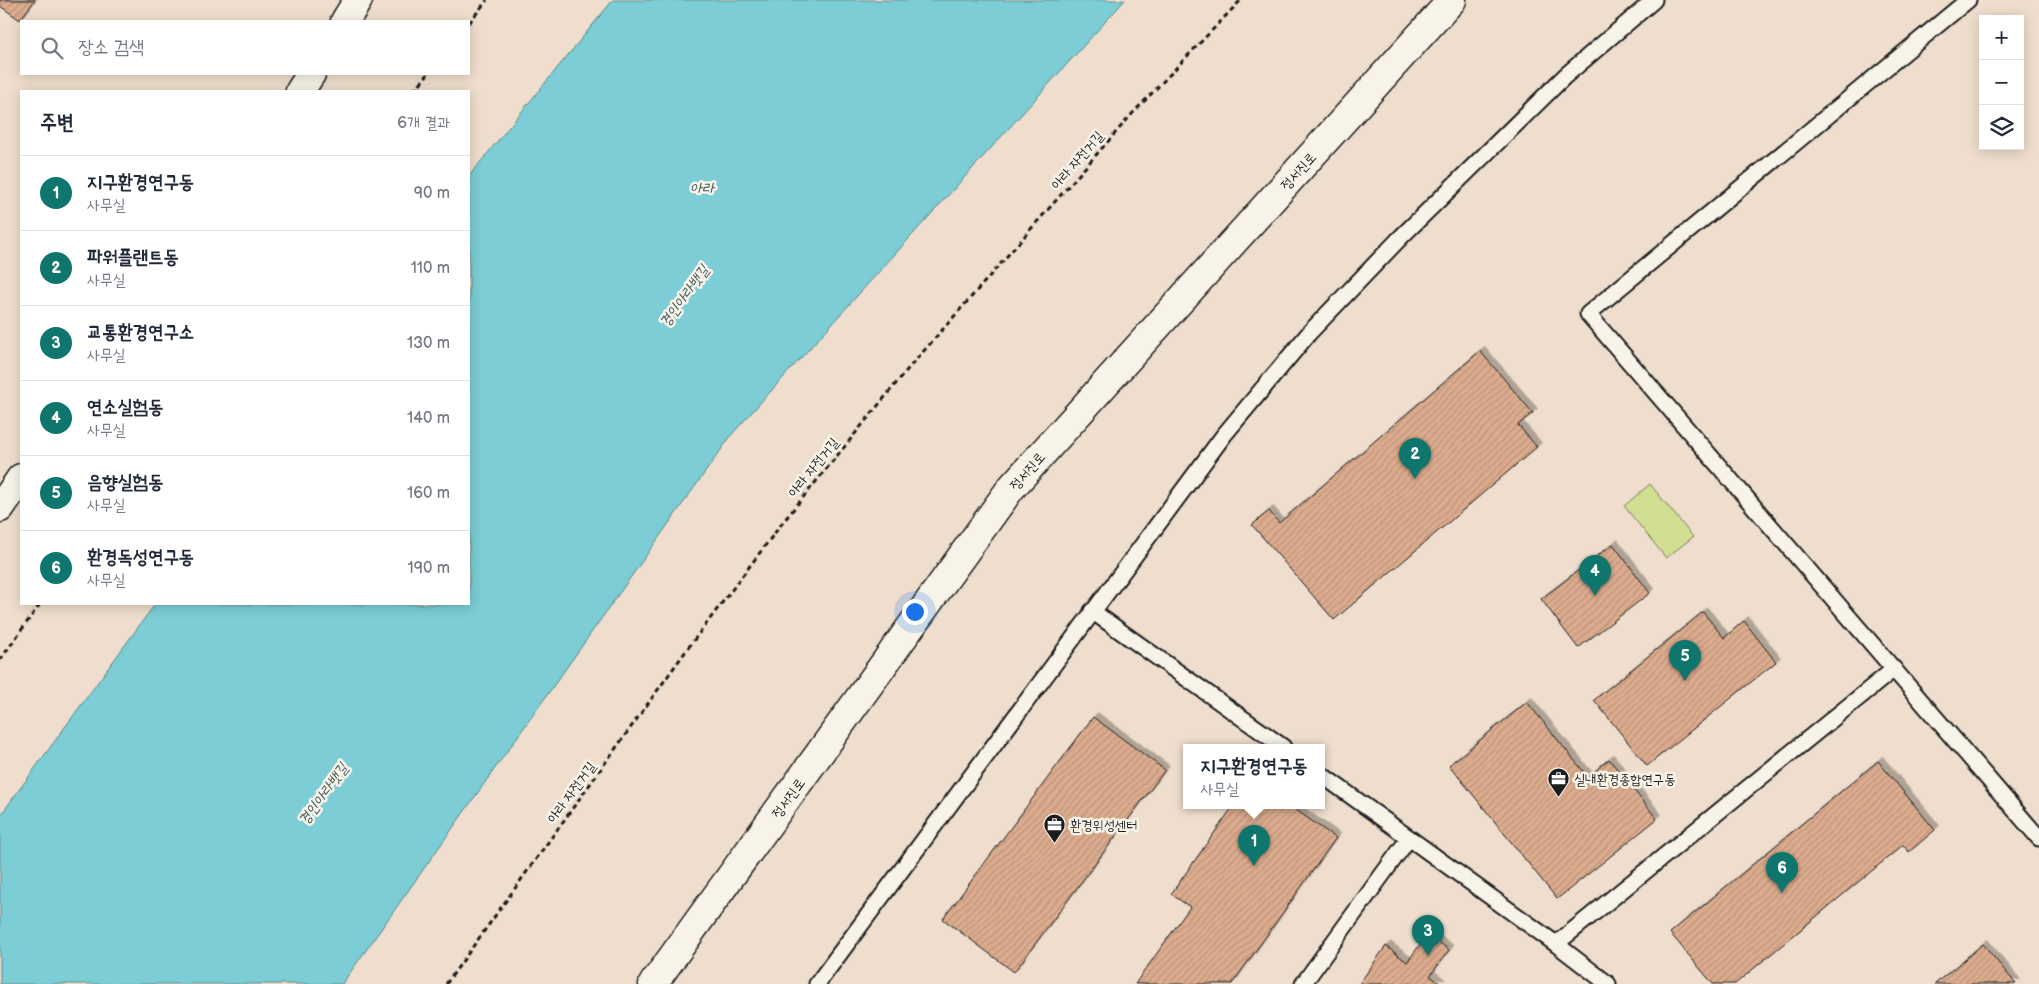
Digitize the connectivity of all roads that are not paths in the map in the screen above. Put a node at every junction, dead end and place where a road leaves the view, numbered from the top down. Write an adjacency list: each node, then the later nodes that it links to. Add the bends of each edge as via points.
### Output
1 (358, 0): 5 (street)
2 (1452, 0): 18 (street, 정서진로, via 1011,488)
3 (1654, 0): 10 (lane, via 1566,76 1401,237 1310,332 1224,435)
4 (1968, 0): 11 (lane, via 1588,314)
5 (346, 20)
6 (310, 75): 7 (street)
7 (301, 90)
8 (20, 479): 9 (street)
9 (0, 508)
10 (1092, 611): 12 (lane); 19 (lane)
11 (1894, 669): 15 (lane); 16 (lane)
12 (1279, 744)
13 (1325, 777): 14 (lane)
14 (1409, 838): 16 (lane); 20 (lane)
15 (2039, 838)
16 (1556, 944): 17 (lane)
17 (1602, 983)
18 (653, 984)
19 (816, 984)
20 (1303, 984)

